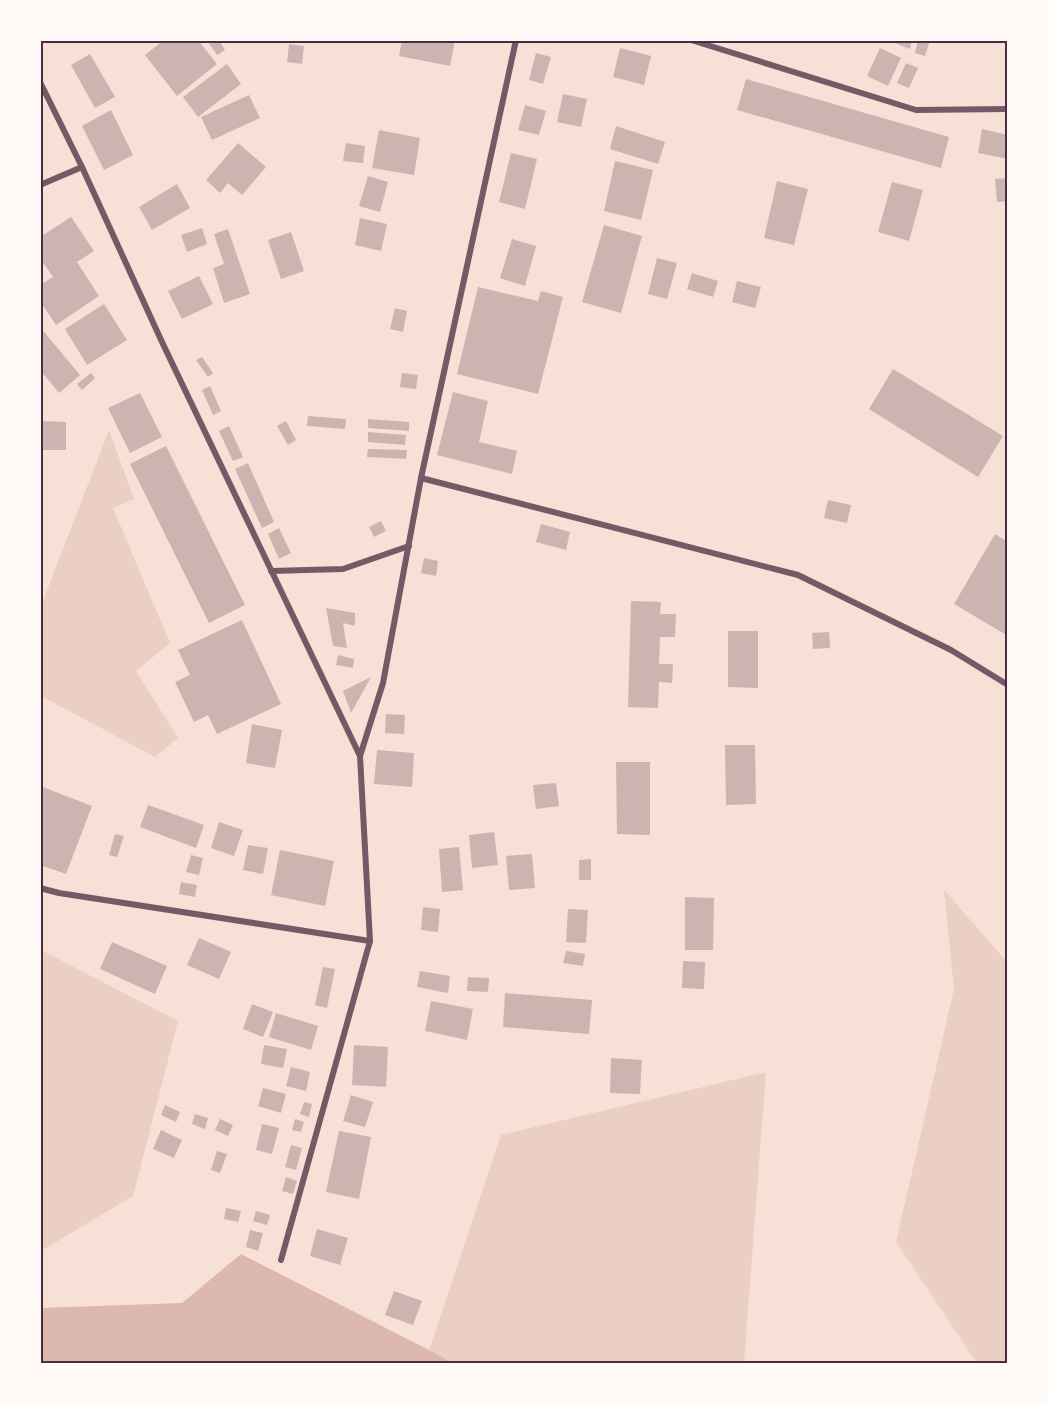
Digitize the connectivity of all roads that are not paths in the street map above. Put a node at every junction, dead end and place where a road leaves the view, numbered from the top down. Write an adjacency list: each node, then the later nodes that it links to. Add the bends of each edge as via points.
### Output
1 (516, 40): 7 (street)
2 (691, 40): 4 (street, via 916,110)
3 (40, 82): 5 (street)
4 (1008, 109)
5 (82, 167): 6 (street); 9 (street)
6 (40, 185)
7 (421, 478): 8 (street); 10 (street, via 798,575 951,650)
8 (409, 546): 9 (street, via 343,569); 11 (street, via 383,682)
9 (271, 571): 11 (street)
10 (1008, 685)
11 (360, 756): 13 (street)
12 (40, 888): 13 (street)
13 (370, 941): 14 (street)
14 (281, 1260)

